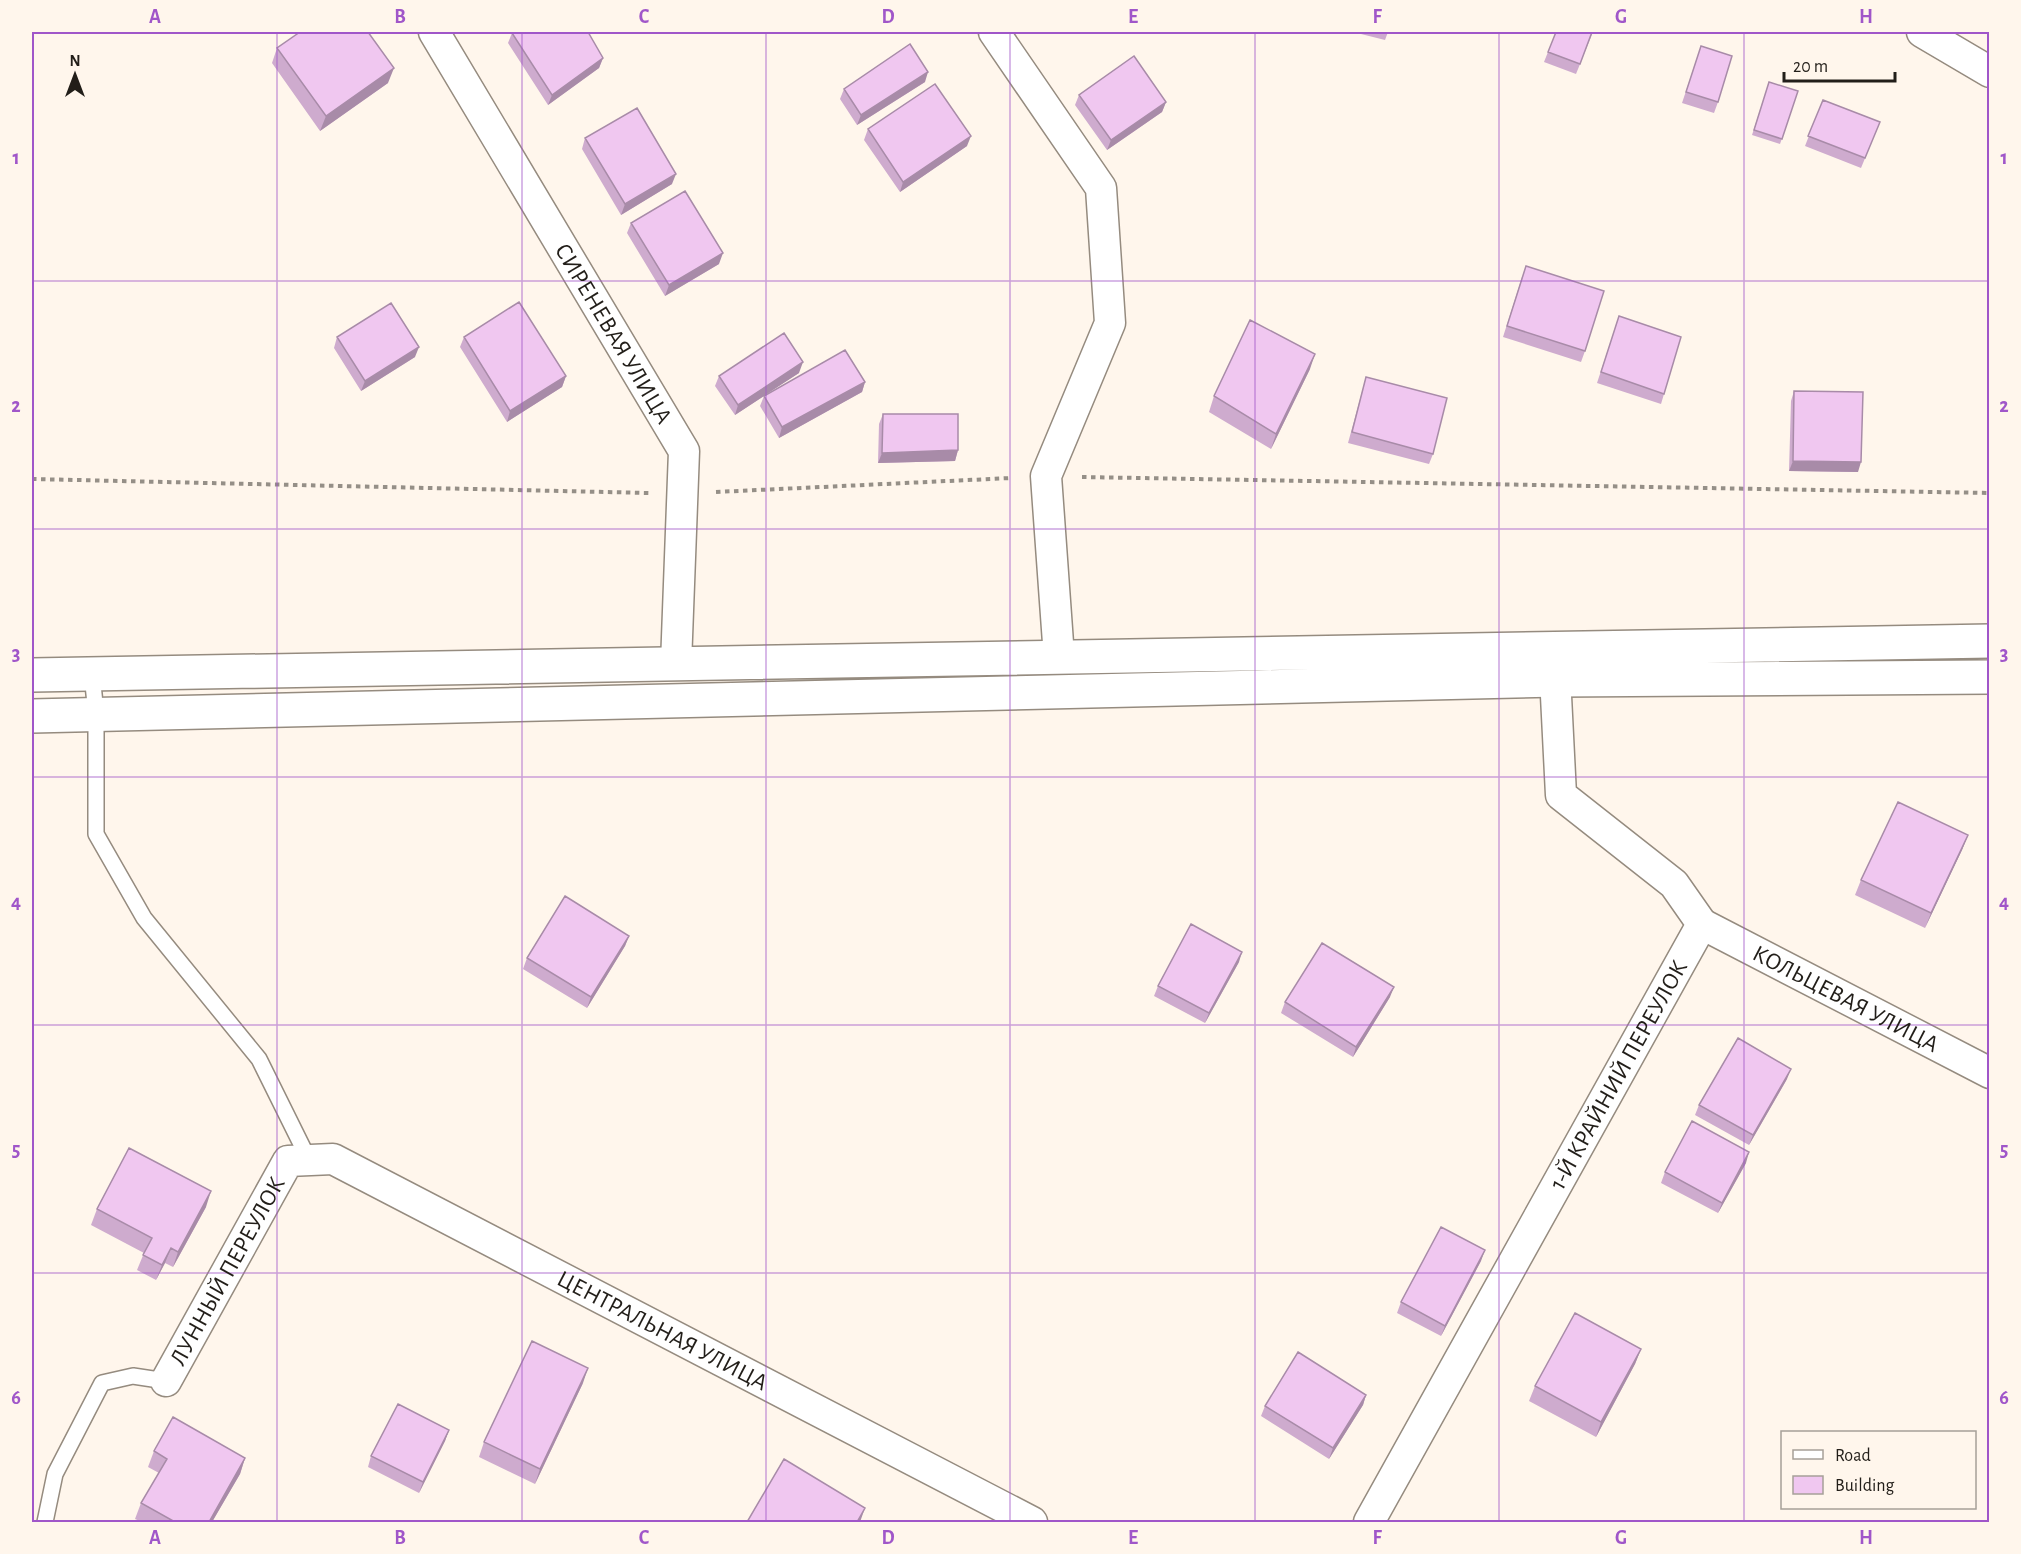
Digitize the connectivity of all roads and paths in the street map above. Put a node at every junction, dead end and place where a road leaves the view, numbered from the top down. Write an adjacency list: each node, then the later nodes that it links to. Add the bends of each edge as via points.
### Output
1 (434, 32): 7 (street, СИРЕНЕВАЯ УЛИЦА, via 684,451)
2 (994, 32): 6 (street, via 1101,188 1110,323 1046,476)
3 (1922, 32): 4 (street)
4 (1989, 72)
5 (1989, 641): 8 (main road)
6 (1059, 657): 7 (main road); 8 (main road)
7 (676, 664): 9 (main road)
8 (1555, 664): 11 (main road); 12 (main road); 14 (street, via 1560,795 1674,884)
9 (92, 674): 10 (main road); 12 (lane)
10 (32, 675)
11 (1989, 677)
12 (96, 714): 13 (main road); 16 (lane, via 96,834 144,918 259,1059)
13 (32, 716)
14 (1702, 924): 15 (street, КОЛЬЦЕВАЯ УЛИЦА); 20 (street, 1-Й КРАЙНИЙ ПЕРЕУЛОК)
15 (1989, 1073)
16 (298, 1160): 17 (street, ЛУННЫЙ ПЕРЕУЛОК); 19 (street, ЦЕНТРАЛЬНАЯ УЛИЦА, via 333,1159)
17 (166, 1381): 18 (lane, via 133,1376 102,1383 55,1474)
18 (45, 1522)
19 (1032, 1522)
20 (1369, 1522)

